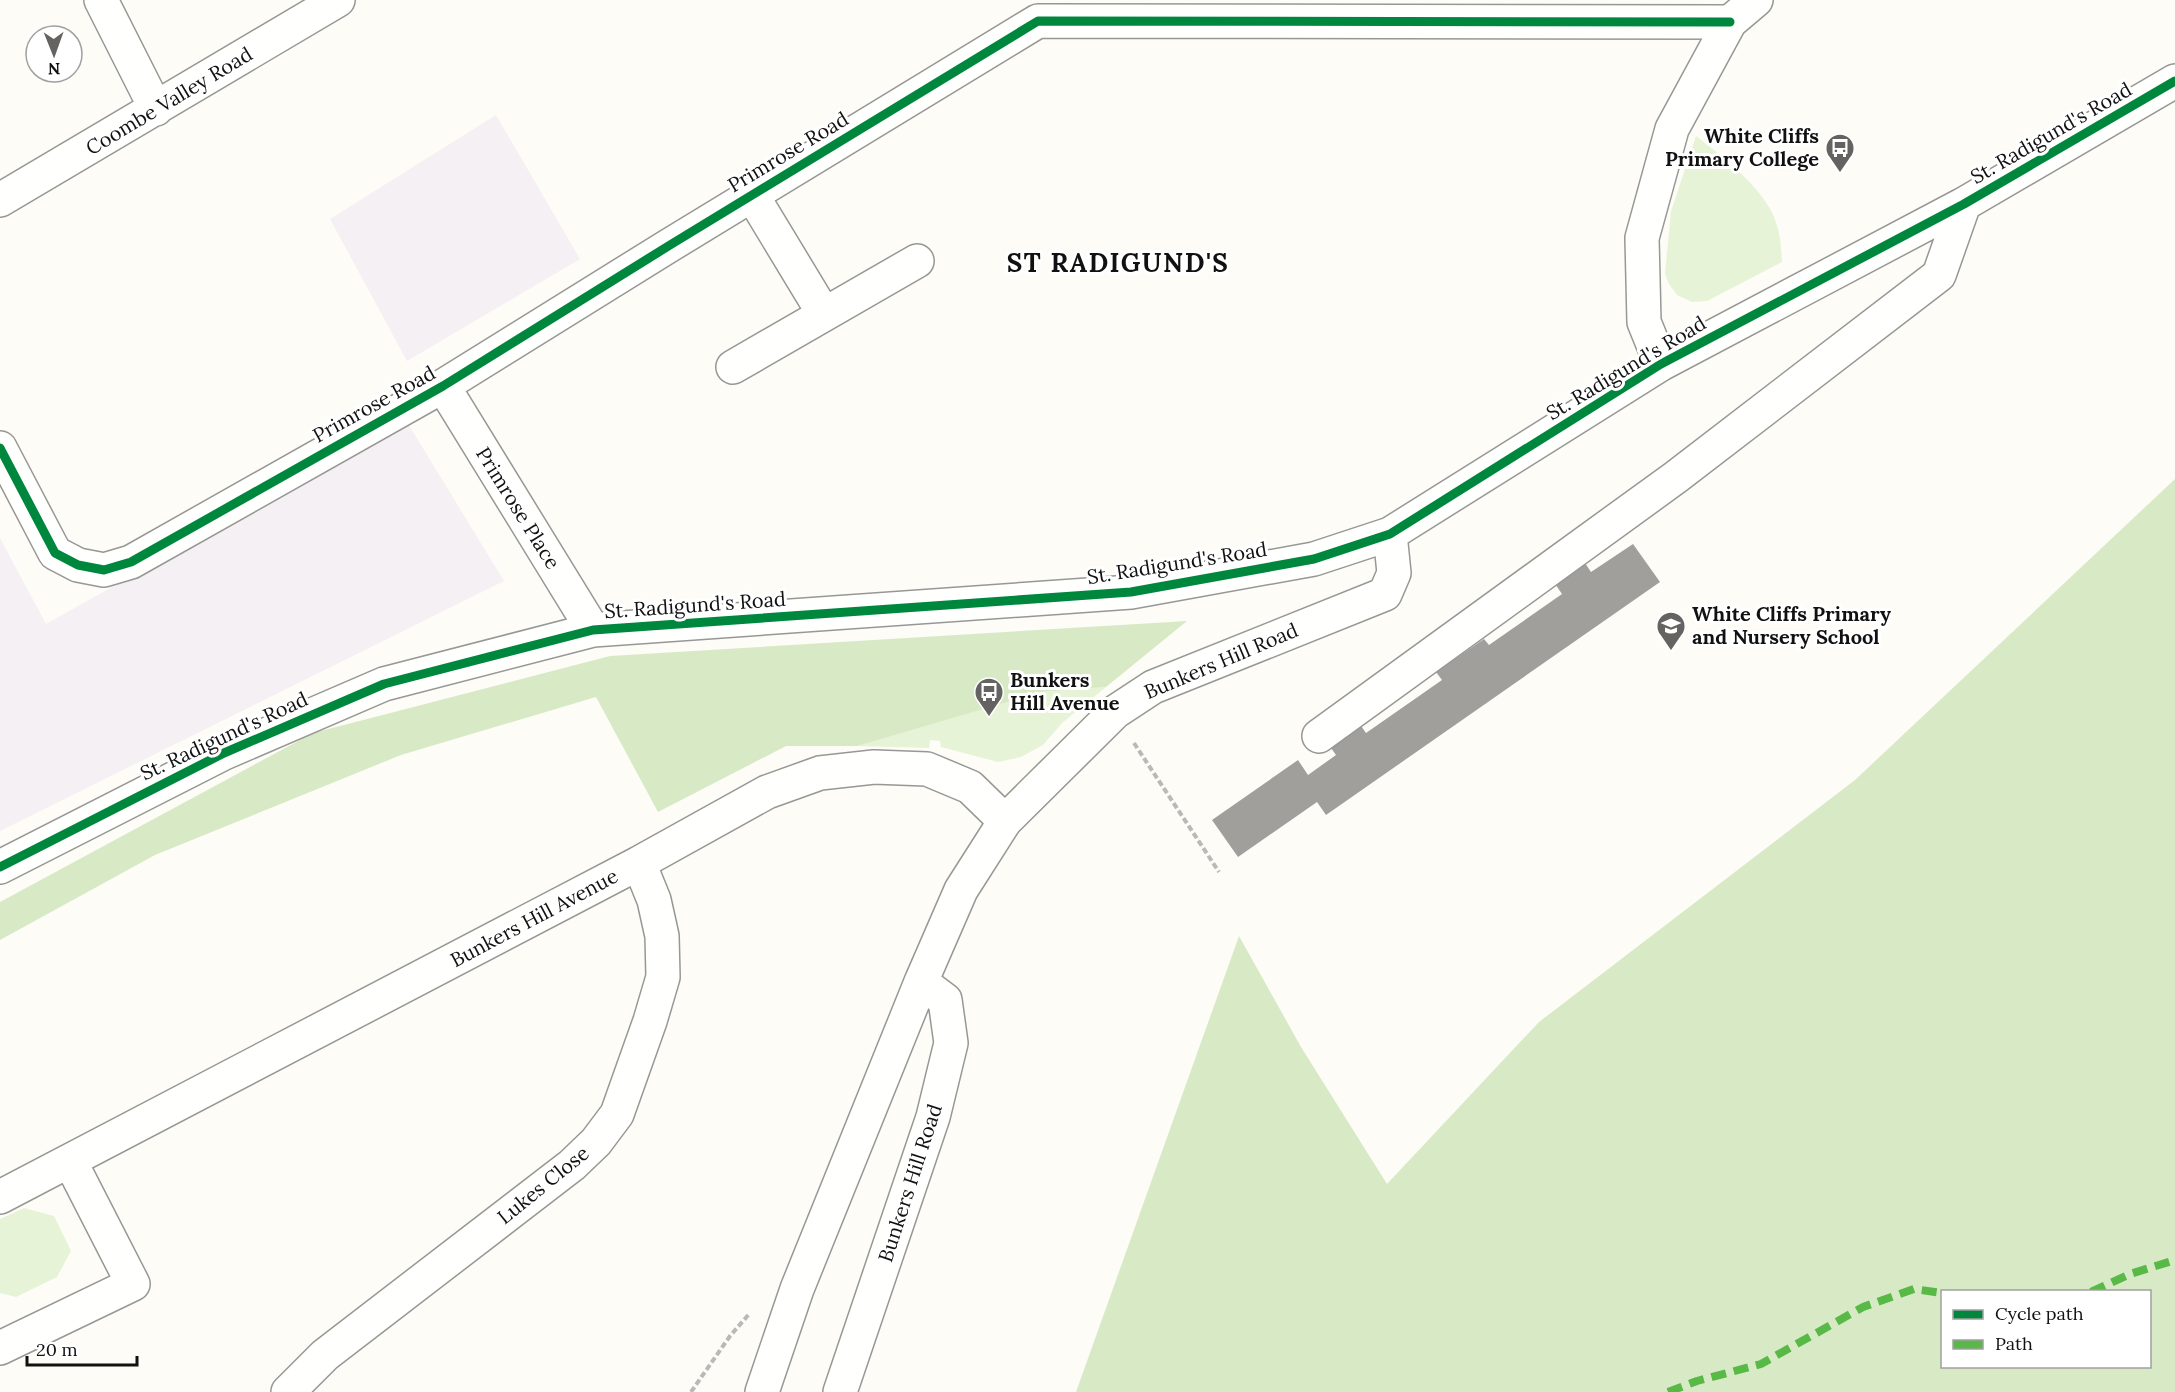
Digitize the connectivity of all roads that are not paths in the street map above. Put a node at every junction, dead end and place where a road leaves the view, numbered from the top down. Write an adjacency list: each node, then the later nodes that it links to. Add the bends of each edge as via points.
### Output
1 (101, 0): 8 (street)
2 (338, 0): 8 (street, Coombe Valley Road)
3 (1071, 0): 5 (street, Primrose Road)
4 (1756, 0): 6 (street)
5 (1038, 21): 6 (street); 9 (street, Primrose Road)
6 (1730, 22): 14 (street, via 1672,129 1642,238 1644,321)
7 (2175, 81): 11 (street, St. Radigund's Road)
8 (156, 109): 10 (street, Coombe Valley Road)
9 (752, 195): 13 (street); 16 (street, Primrose Road)
10 (0, 200)
11 (1964, 204): 14 (street, St. Radigund's Road); 20 (street, via 1939,275 1676,477)
12 (917, 261): 13 (street)
13 (824, 314): 15 (street)
14 (1661, 363): 18 (street, St. Radigund's Road)
15 (733, 367)
16 (443, 386): 17 (street, Primrose Road, via 131,562 104,570 78,565 55,553); 19 (street, Primrose Place)
17 (0, 448)
18 (1390, 534): 19 (street, St. Radigund's Road, via 1314,559 1131,592); 21 (street, Bunkers Hill Road, via 1394,573 1385,594 1153,687 1114,712)
19 (593, 630): 23 (street, St. Radigund's Road, via 384,684 224,753)
20 (1319, 736)
21 (1005, 821): 22 (street, Bunkers Hill Avenue, via 970,787 927,769 863,768 820,773 767,792); 24 (street, Bunkers Hill Road, via 961,890)
22 (639, 863): 25 (street, Bunkers Hill Avenue); 28 (street, Lukes Close, via 654,900 662,936 663,977 617,1114 572,1165 325,1355)
23 (0, 867)
24 (921, 982): 29 (street, Bunkers Hill Road, via 797,1289); 30 (street, Bunkers Hill Road, via 945,1000 951,1042 933,1117)
25 (70, 1161): 26 (street, Bunkers Hill Avenue); 27 (street, via 133,1284)
26 (0, 1197)
27 (0, 1348)
28 (288, 1392)
29 (762, 1392)
30 (840, 1392)

